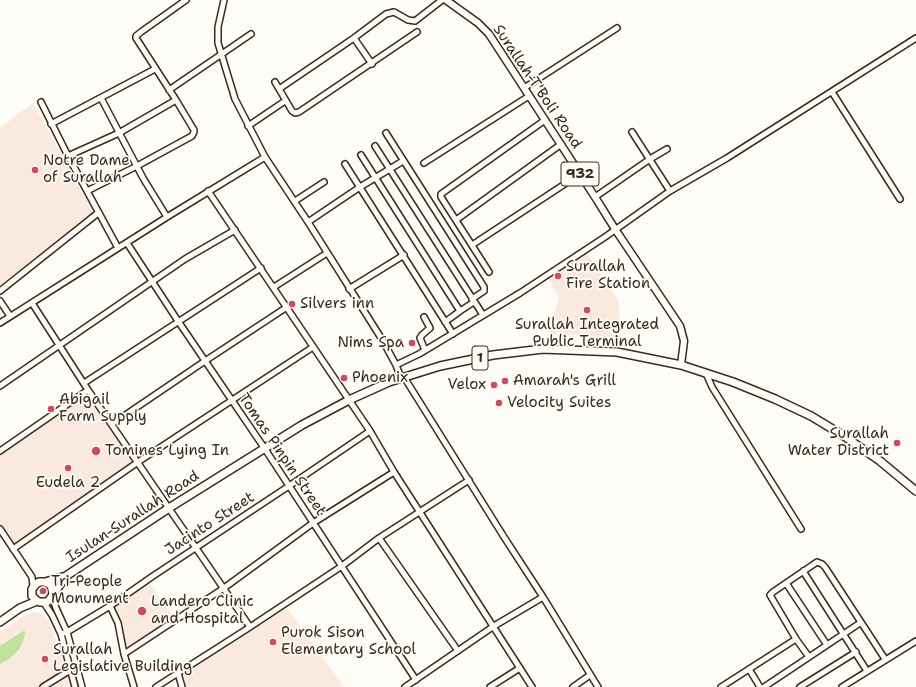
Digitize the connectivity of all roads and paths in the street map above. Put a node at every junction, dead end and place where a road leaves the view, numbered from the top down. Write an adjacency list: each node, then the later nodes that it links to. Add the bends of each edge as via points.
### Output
1 (186, 0): 11 (street, via 136,36 138,44)
2 (224, 0): 9 (street, via 218,27)
3 (447, 0): 7 (street, via 411,21 394,12 389,13); 13 (main road, Surallah-T'Boli Road / 932, via 489,34)
4 (617, 28): 13 (street)
5 (417, 32): 10 (street)
6 (251, 34): 9 (street)
7 (354, 38): 10 (street); 14 (street)
8 (916, 38): 16 (street)
9 (221, 55): 15 (street); 24 (street, via 235,99)
10 (372, 64): 20 (street, via 299,112 292,111)
11 (155, 69): 15 (street); 18 (street)
12 (275, 82): 14 (street)
13 (524, 88): 17 (main road, Surallah-T'Boli Road / 932)
14 (279, 89): 20 (street)
15 (169, 90): 19 (street)
16 (832, 92): 46 (street); 48 (street)
17 (529, 96): 22 (main road, Surallah-T'Boli Road / 932); 36 (street)
18 (101, 98): 23 (street); 26 (street)
19 (176, 100): 26 (street); 38 (street, via 194,130 192,136)
20 (285, 101): 24 (street)
21 (41, 102): 23 (street)
22 (545, 120): 28 (main road, Surallah-T'Boli Road / 932); 52 (street, via 441,193)
23 (51, 124): 32 (street)
24 (248, 126): 33 (street)
25 (632, 132): 34 (street)
26 (119, 133): 32 (street); 38 (street)
27 (386, 133): 35 (street)
28 (560, 145): 40 (main road, Surallah-T'Boli Road / 932); 52 (street)
29 (375, 146): 39 (street)
30 (667, 149): 34 (street)
31 (361, 155): 41 (street)
32 (68, 156): 44 (street)
33 (265, 157): 45 (street); 49 (street)
34 (650, 159): 46 (street); 47 (street)
35 (403, 162): 39 (street); 67 (street, via 484,287 484,291)
36 (424, 163)
37 (345, 164): 43 (street)
38 (137, 166): 44 (street); 51 (street)
39 (389, 170): 41 (street); 67 (street)
40 (580, 174): 47 (main road, Surallah-T'Boli Road / 932); 57 (street)
41 (375, 178): 43 (street); 71 (street)
42 (324, 182): 49 (street)
43 (360, 188): 53 (street); 60 (street)
44 (87, 191): 50 (street)
45 (208, 191): 51 (street); 55 (street)
46 (670, 191): 54 (street)
47 (595, 197): 54 (main road, Surallah-T'Boli Road / 932)
48 (900, 199)
49 (295, 201): 53 (street)
50 (98, 213): 58 (street); 66 (street)
51 (167, 217): 56 (street)
52 (456, 220): 57 (street)
53 (308, 222): 59 (street)
54 (615, 229): 72 (street); 84 (main road, Surallah-T'Boli Road / 932, via 680,326 684,341)
55 (235, 230): 61 (street); 63 (street)
56 (127, 243): 58 (street); 63 (street, Tomas Pinpin Street)
57 (472, 245): 62 (street)
58 (118, 248): 69 (street)
59 (327, 253): 64 (street); 65 (street)
60 (404, 255): 65 (street); 76 (street)
61 (261, 268): 64 (street); 75 (street)
62 (489, 272)
63 (152, 282): 75 (street, Tomas Pinpin Street); 79 (street)
64 (274, 287): 70 (street)
65 (349, 289): 83 (street)
66 (0, 291)
67 (473, 300): 71 (street); 72 (street)
68 (0, 301): 73 (street)
69 (32, 303): 73 (street); 79 (street)
70 (287, 307): 80 (street); 82 (street)
71 (460, 311): 76 (street)
72 (483, 315): 78 (street)
73 (10, 316): 77 (street)
74 (424, 317): 81 (street, via 430,328 420,338)
75 (178, 321): 82 (street, Tomas Pinpin Street); 87 (street)
76 (445, 322): 78 (street)
77 (0, 323)
78 (453, 334): 81 (street)
79 (60, 345): 87 (street); 88 (street)
80 (313, 347): 90 (street); 91 (street)
81 (425, 350): 83 (street)
82 (205, 361): 91 (street, Tomas Pinpin Street); 92 (street)
83 (396, 365): 86 (street)
84 (681, 365): 85 (highway, Isulan-Surallah Road / 1); 86 (highway, Isulan-Surallah Road / 1, via 617,352 542,350 493,355)
85 (706, 372): 100 (highway, Isulan-Surallah Road / 1, via 811,416 880,461); 105 (street, via 712,387)
86 (402, 377): 90 (highway, Isulan-Surallah Road / 1); 98 (street)
87 (84, 383): 89 (street)
88 (0, 386)
89 (88, 390): 92 (street); 95 (street)
90 (349, 400): 93 (street); 94 (highway, Isulan-Surallah Road / 1, via 302,425)
91 (231, 401): 94 (street, Tomas Pinpin Street); 96 (street)
92 (112, 424): 96 (street)
93 (370, 431): 97 (street); 99 (street, Jacinto Street)
94 (265, 449): 99 (street, Tomas Pinpin Street); 101 (highway, Isulan-Surallah Road / 1)
95 (0, 451)
96 (138, 462): 101 (street); 110 (street)
97 (394, 472): 102 (street); 103 (street)
98 (469, 480): 102 (street); 120 (street)
99 (289, 486): 103 (street, Tomas Pinpin Street); 109 (street, Jacinto Street)
100 (916, 491)
101 (169, 508): 109 (street); 113 (highway, Isulan-Surallah Road / 1)
102 (420, 511): 106 (street); 126 (street)
103 (313, 523): 111 (street, Tomas Pinpin Street); 117 (street)
104 (0, 529): 107 (street)
105 (801, 529)
106 (379, 538): 111 (street); 134 (street)
107 (6, 539): 108 (street); 110 (street)
108 (0, 543)
109 (196, 548): 117 (street); 122 (street, Jacinto Street)
110 (13, 549): 114 (street)
111 (342, 566): 127 (street); 146 (street, Tomas Pinpin Street)
112 (803, 571): 116 (street); 125 (street, via 817,562 822,564); 130 (street)
113 (66, 576): 115 (highway, Isulan-Surallah Road / 1); 119 (highway, Isulan-Surallah Road / 1)
114 (32, 577): 115 (street); 118 (street)
115 (43, 581): 118 (highway, 1, via 38,582); 119 (highway, via 51,585)
116 (786, 583): 131 (street, via 771,592 770,596); 133 (street)
117 (224, 588): 127 (street); 136 (street)
118 (33, 589): 121 (highway, via 32,596); 123 (highway, 1)
119 (53, 595): 121 (highway, 1, via 50,599); 128 (street)
120 (543, 597): 126 (street); 145 (street)
121 (40, 602): 123 (highway, 1); 129 (street, via 52,615)
122 (110, 606): 128 (street, Jacinto Street); 136 (street, via 118,623)
123 (20, 608): 124 (highway, 1)
124 (0, 622)
125 (860, 622): 130 (street); 138 (street)
126 (494, 626): 134 (street); 140 (street)
127 (250, 627): 144 (street)
128 (67, 632): 129 (street, Jacinto Street); 139 (street)
129 (61, 634): 141 (street)
130 (844, 634): 133 (street); 135 (street)
131 (796, 639): 137 (street); 142 (street)
132 (916, 641): 138 (street)
133 (827, 645): 137 (street)
134 (458, 651): 146 (street)
135 (856, 652): 143 (street); 161 (street)
136 (124, 654): 150 (street)
137 (809, 657): 160 (street)
138 (885, 659): 143 (street)
139 (77, 667): 141 (street); 149 (street)
140 (520, 668): 154 (street); 155 (street)
141 (70, 669): 147 (street); 148 (street)
142 (749, 669): 158 (street); 159 (street)
143 (867, 671): 162 (street)
144 (178, 673): 151 (street); 152 (street)
145 (590, 675): 156 (street); 157 (street)
146 (416, 680): 153 (street)
147 (43, 687)
148 (75, 687)
149 (82, 687)
150 (134, 687)
151 (156, 687)
152 (182, 687)
153 (405, 687)
154 (490, 687)
155 (532, 687)
156 (574, 687)
157 (598, 687)
158 (721, 687)
159 (760, 687)
160 (764, 687)
161 (800, 687)
162 (842, 687)

